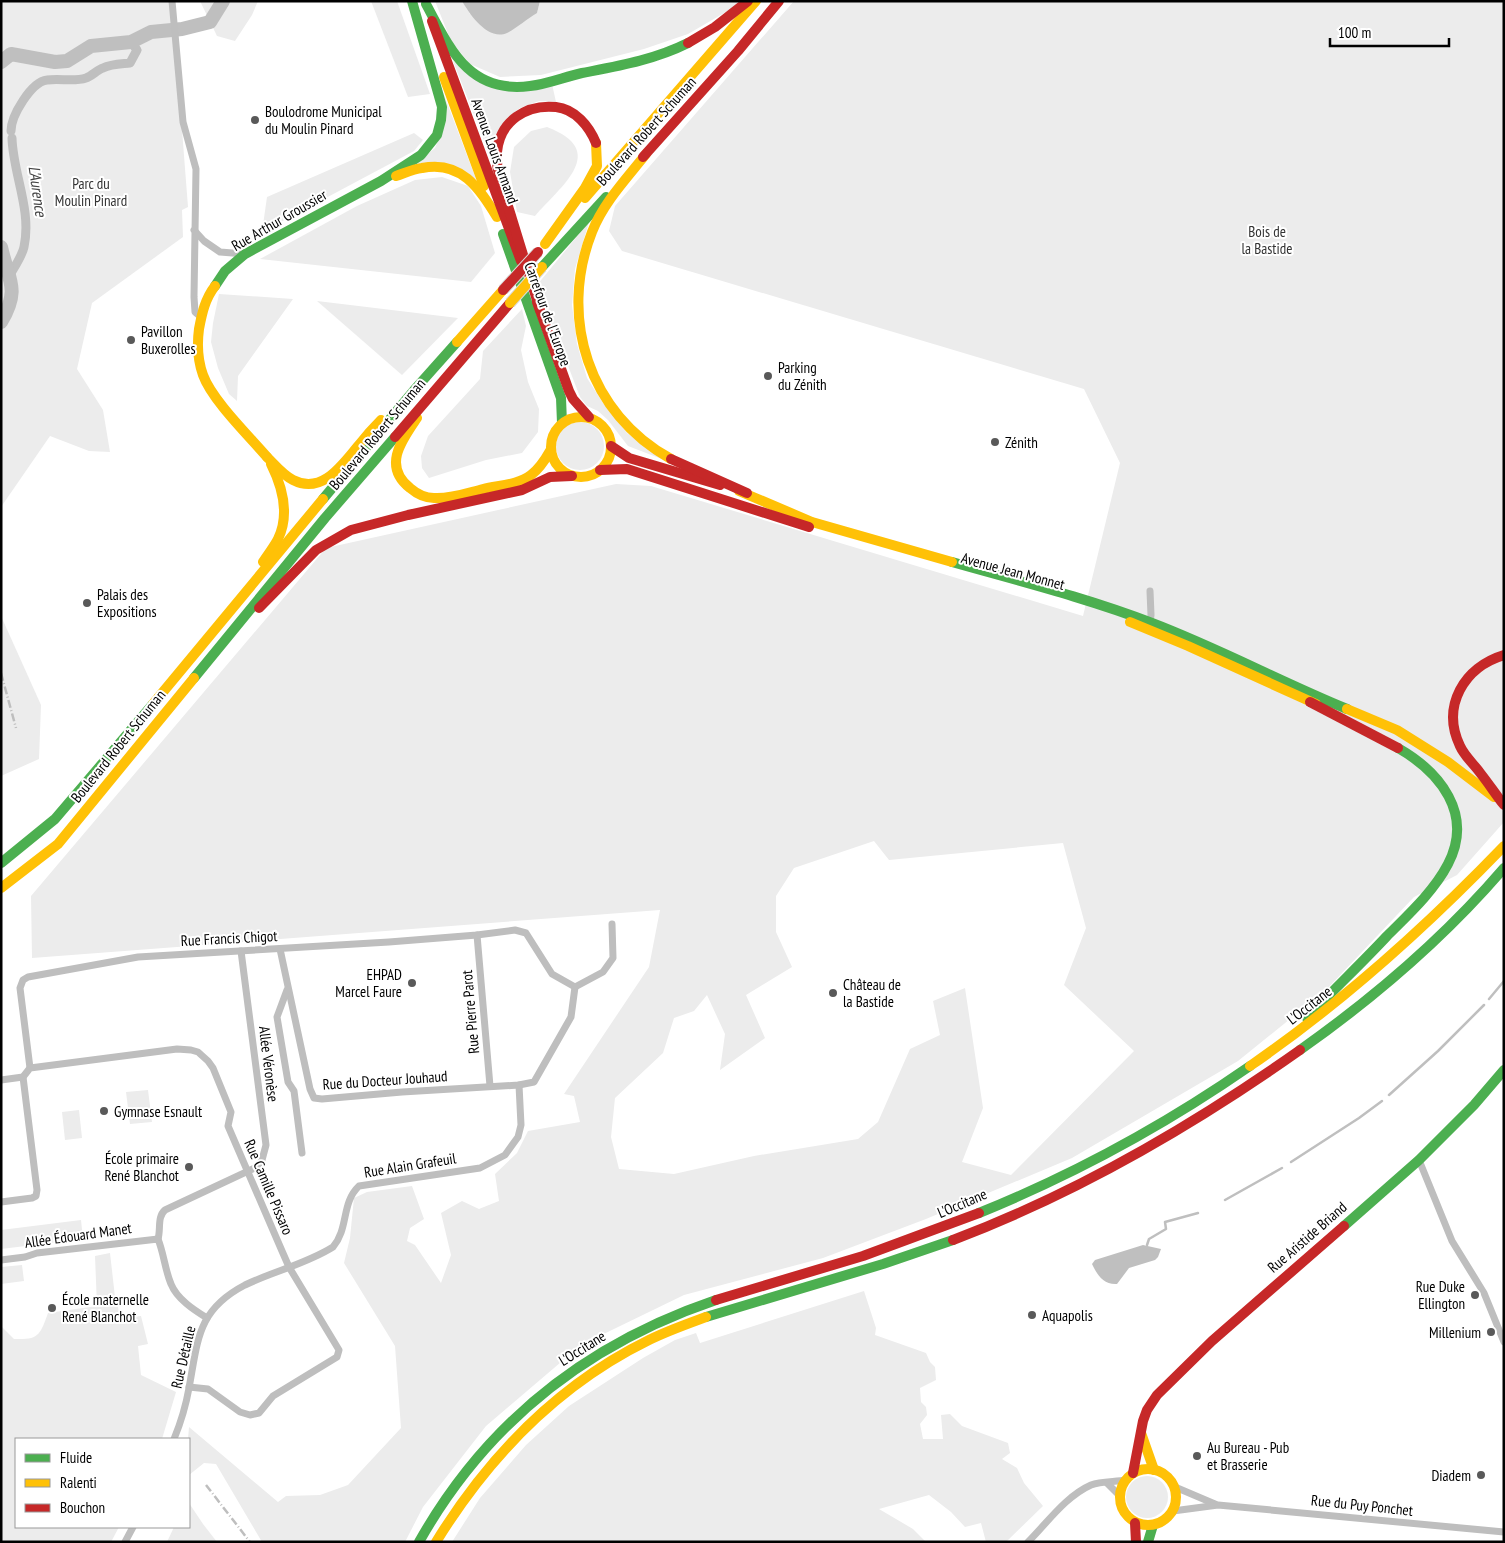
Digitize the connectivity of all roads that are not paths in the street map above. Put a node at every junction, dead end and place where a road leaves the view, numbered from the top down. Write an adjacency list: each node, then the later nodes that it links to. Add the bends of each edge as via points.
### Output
1 (172, 1): 10 (street, via 183,122 196,169)
2 (413, 1): 8 (main road, via 442,107 441,120 437,135 421,155); 9 (main road, Avenue Louis Armand)
3 (748, 1): 6 (main road, via 724,22 676,48 524,87 494,84 470,72 453,53)
4 (756, 1): 11 (main road, Boulevard Robert Schuman)
5 (779, 1): 7 (main road, Boulevard Robert Schuman)
6 (426, 3): 13 (main road, Avenue Louis Armand)
7 (646, 154): 15 (main road, Boulevard Robert Schuman, bridge); 24 (main road, via 606,204 592,231 577,293 583,346 602,394 627,427 654,449)
8 (381, 181): 9 (main road, via 426,166 460,172 474,182); 12 (main road, Rue Arthur Groussier)
9 (497, 217): 18 (main road, Carrefour de l'Europe, via 562,398)
10 (194, 230): 12 (street, via 220,252); 14 (street, via 195,312)
11 (545, 244): 13 (main road, via 597,166 597,146 580,118 563,108 542,106 522,112 504,130 497,154 503,190); 16 (main road, Boulevard Robert Schuman, bridge)
12 (245, 254): 14 (main road, Rue Arthur Groussier, via 215,283)
13 (540, 310): 17 (main road, Carrefour de l'Europe, via 569,391)
14 (201, 317): 21 (main road, Rue Arthur Groussier, via 197,344 203,374 218,400)
15 (438, 385): 20 (main road, Carrefour de l'Europe, via 396,456 396,469 416,494 444,498 516,482 530,476); 28 (main road, Boulevard Robert Schuman)
16 (416, 388): 21 (main road, via 368,433 326,481 306,485 292,480); 26 (main road, Boulevard Robert Schuman)
17 (589, 417): 18 (main road, via 575,417); 19 (main road, Carrefour de l'Europe, via 605,428)
18 (562, 423): 20 (main road, Carrefour de l'Europe, via 552,435)
19 (612, 446): 22 (main road, via 606,464); 24 (main road, Avenue Jean Monnet, via 629,458)
20 (550, 451): 23 (main road, via 558,467)
21 (268, 457): 26 (main road, via 281,484 285,506 283,522 279,538)
22 (600, 470): 23 (main road, via 587,477); 30 (main road, Avenue Jean Monnet, via 627,469 922,562 1106,614 1159,634)
23 (572, 476): 28 (main road, via 550,477 522,490 352,530 316,550)
24 (747, 493): 27 (main road, Avenue Jean Monnet, via 812,522)
25 (1150, 592): 27 (street)
26 (238, 600): 34 (main road, Boulevard Robert Schuman, via 55,819)
27 (1150, 622): 31 (main road, Avenue Jean Monnet, via 1397,730)
28 (216, 652): 36 (main road, Boulevard Robert Schuman, via 58,844)
29 (1504, 656): 32 (main road, via 1486,661 1472,670 1463,682 1455,703 1453,724 1465,755)
30 (1310, 702): 31 (main road, Avenue Jean Monnet, via 1376,729); 43 (main road, via 1395,747 1431,771 1450,796 1457,838 1450,860 1433,888)
31 (1406, 737): 32 (main road, Avenue Jean Monnet, via 1441,757)
32 (1504, 805)
33 (1504, 846): 43 (main road, L'Occitane, via 1416,934 1337,1003)
34 (1, 863)
35 (1504, 868): 75 (main road, L'Occitane, via 1464,912 1368,999 1319,1037 1190,1125 1127,1160 1067,1191 980,1228 885,1264 713,1314 649,1341 603,1366 555,1400 506,1446 462,1499)
36 (1, 888)
37 (612, 924): 41 (street, via 613,958 603,972)
38 (477, 935): 39 (street, Rue Francis Chigot); 41 (street, Rue Francis Chigot, via 515,930 526,933 552,974); 49 (street, Rue Pierre Parot)
39 (280, 949): 40 (street, Rue Francis Chigot); 42 (street, Rue du Docteur Jouhaud)
40 (241, 951): 44 (street, Rue Francis Chigot, via 138,957 28,977 20,988); 52 (street, Allée Véronèse, via 266,1145 257,1167)
41 (575, 987): 48 (street, via 571,1017 539,1074 534,1082)
42 (288, 990): 49 (street, Rue du Docteur Jouhaud, via 314,1098); 50 (street, via 277,1017 288,1082 294,1091)
43 (1283, 1044): 74 (main road, L'Occitane, via 1180,1112 1103,1156 1028,1192 910,1240 715,1300 619,1342 562,1378 500,1431 466,1470)
44 (30, 1068): 46 (street); 52 (street, Rue Camille Pissaro, via 170,1049 191,1050 213,1068 231,1112 228,1126)
45 (1504, 1070): 51 (main road, Rue Aristide Briand)
46 (23, 1077): 47 (street); 53 (street, via 36,1196)
47 (1, 1080)
48 (519, 1085): 49 (street); 56 (street, Rue Alain Grafeuil, via 521,1124 518,1137 504,1155 480,1168 359,1186 348,1200 343,1229 334,1247)
49 (490, 1086)
50 (302, 1153)
51 (1419, 1160): 58 (street, via 1452,1241 1484,1293); 60 (main road, Rue Aristide Briand, via 1168,1383 1150,1404)
52 (247, 1170): 54 (street, via 162,1212); 56 (street, Rue Camille Pissaro)
53 (1, 1202)
54 (158, 1239): 55 (street, Allée Édouard Manet); 57 (street, via 171,1286)
55 (1, 1260)
56 (289, 1267): 57 (street, Rue Détaille, via 230,1293); 59 (street, Rue Camille Pissaro, via 338,1346 337,1357 273,1396 259,1413 250,1415 208,1389)
57 (207, 1318): 59 (street, Rue Détaille, via 198,1338)
58 (1504, 1342)
59 (189, 1387): 61 (street, Rue Détaille)
60 (1141, 1433): 62 (main road); 63 (main road, Rue Aristide Briand)
61 (174, 1438)
62 (1154, 1470): 63 (main road, via 1143,1469); 65 (main road, via 1170,1479)
63 (1129, 1476): 64 (street); 66 (main road)
64 (1107, 1483): 66 (street); 76 (street, via 1091,1485 1071,1499)
65 (1174, 1487): 67 (street, Rue du Puy Ponchet); 68 (main road)
66 (1119, 1496): 69 (main road, via 1123,1512)
67 (1218, 1505): 68 (street, Rue du Puy Ponchet); 72 (street, Rue du Puy Ponchet)
68 (1173, 1511): 70 (main road)
69 (1135, 1523): 70 (main road); 77 (main road)
70 (1153, 1526): 78 (main road)
71 (132, 1528): 73 (street)
72 (1504, 1532)
73 (125, 1542)
74 (419, 1542)
75 (436, 1542)
76 (1028, 1542)
77 (1136, 1542)
78 (1148, 1542)

